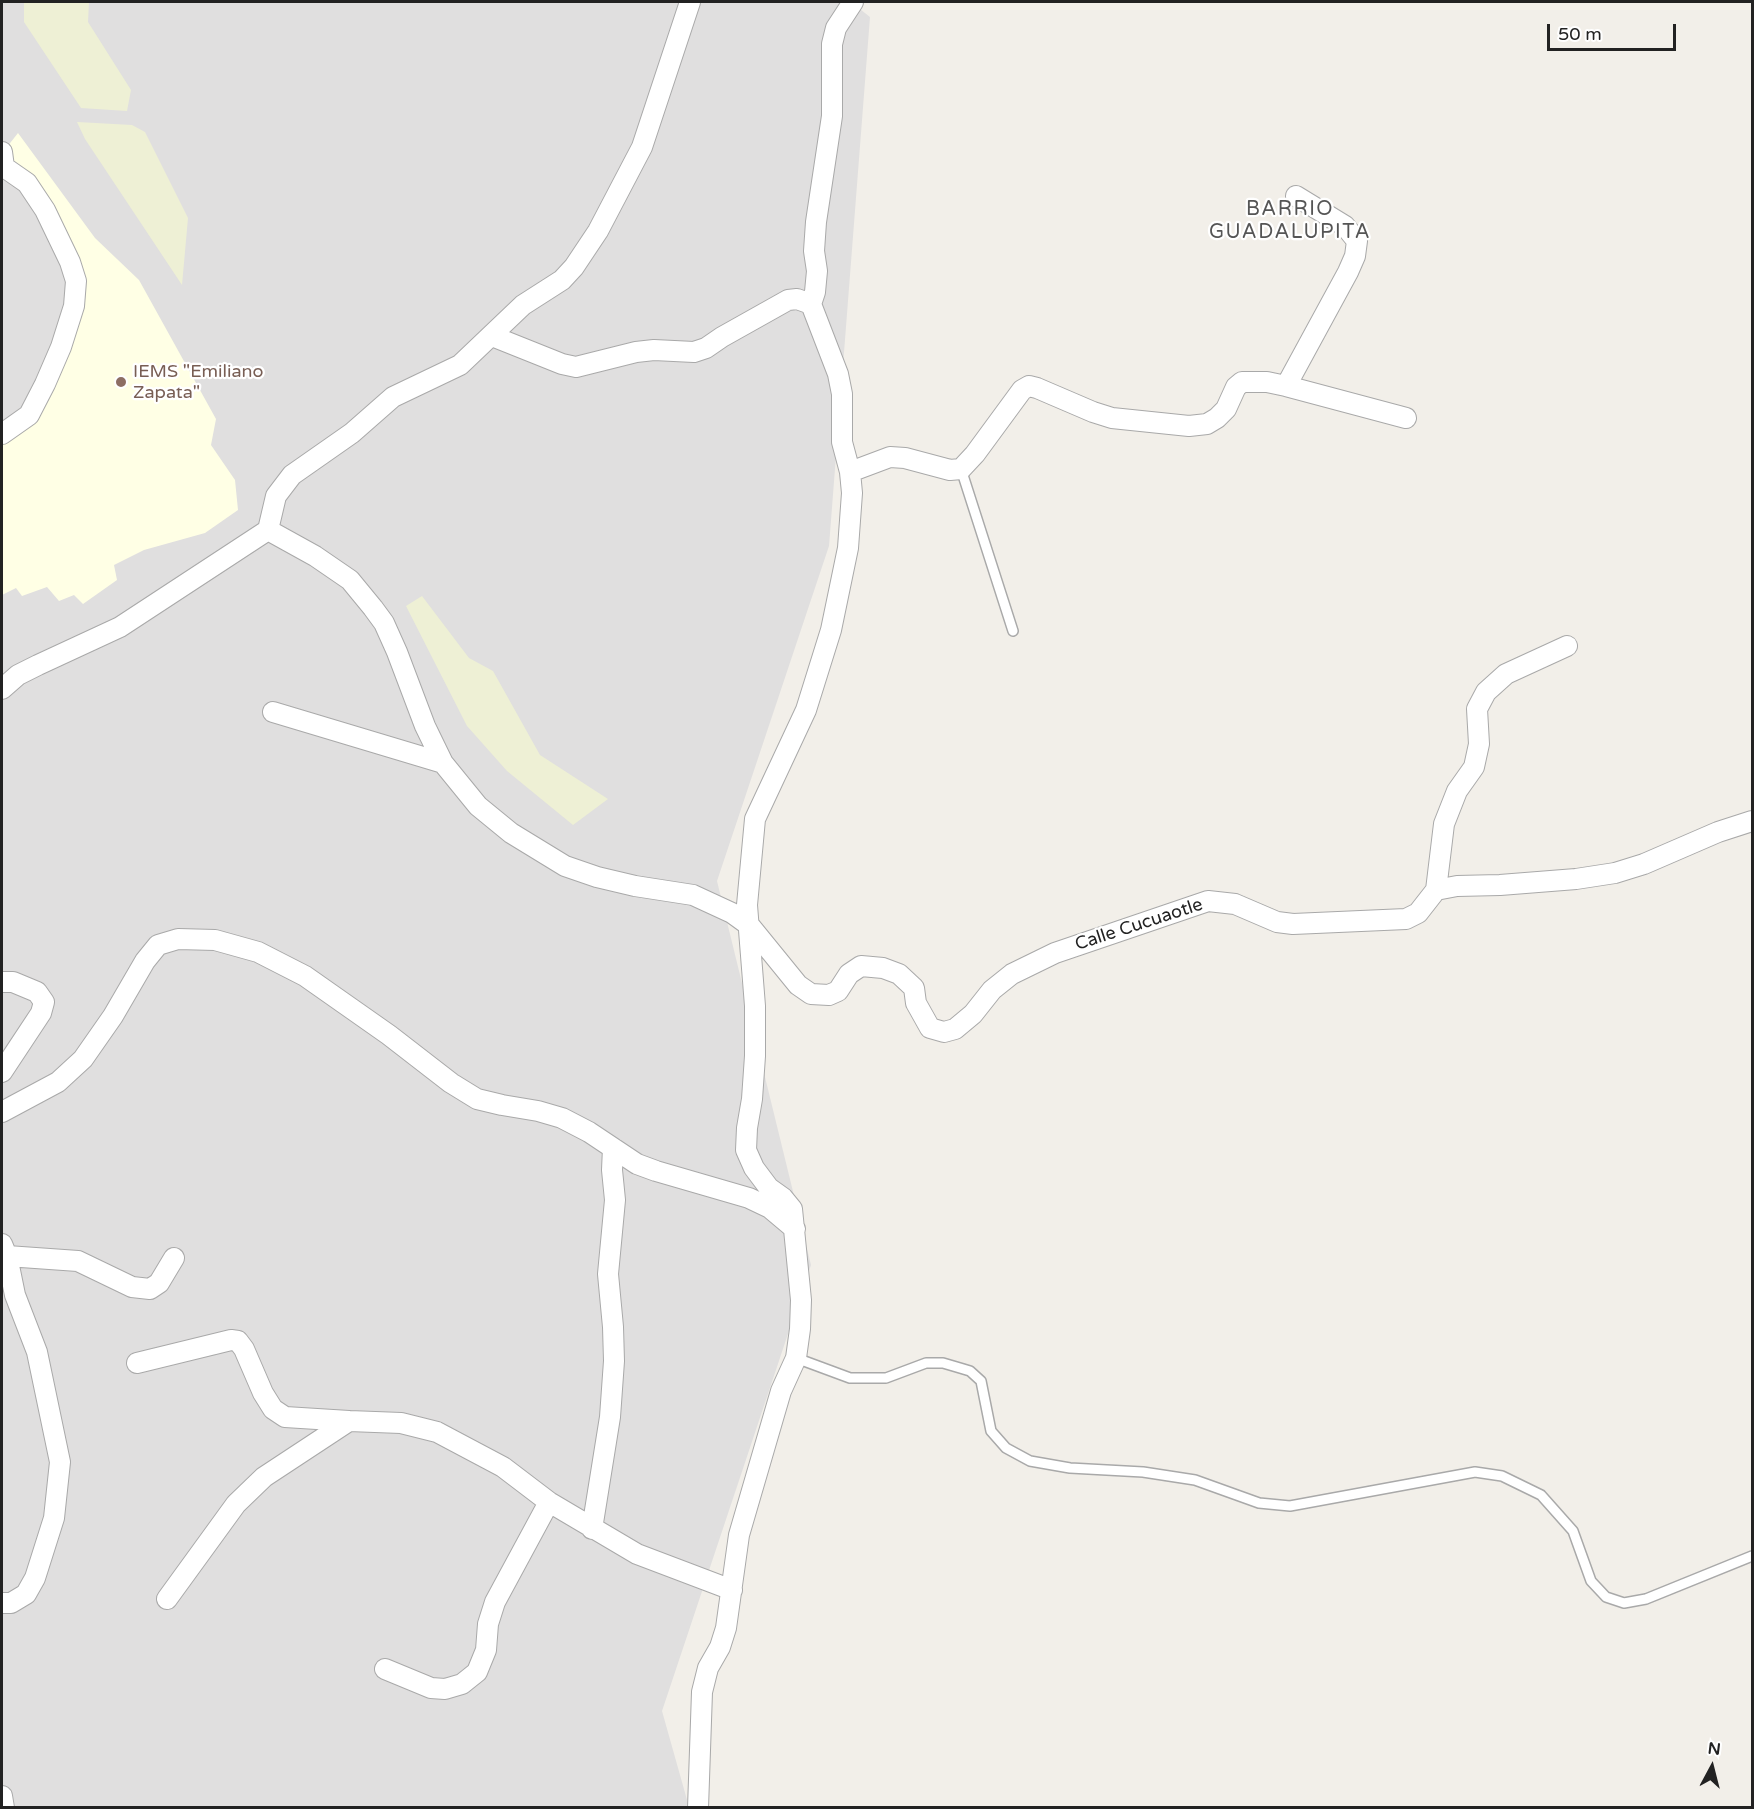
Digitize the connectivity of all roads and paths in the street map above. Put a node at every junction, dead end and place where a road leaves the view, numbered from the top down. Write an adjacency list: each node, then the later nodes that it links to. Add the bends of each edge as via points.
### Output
1 (690, 2): 6 (street, via 642,147 598,231 562,280 523,305)
2 (853, 2): 5 (street, via 836,28 832,44 832,116 816,222 817,271)
3 (2, 162): 9 (street, via 27,183 45,210 76,281 74,306 45,384 29,415)
4 (1296, 196): 7 (street, via 1345,226 1357,241 1348,272)
5 (811, 304): 6 (street, via 788,300 694,352 636,352 576,367); 11 (street, via 838,374 842,442)
6 (492, 336): 12 (street, via 460,365 393,397 352,433 292,475 276,496)
7 (1286, 386): 8 (street); 10 (street, via 1242,382 1217,418 1207,424 1189,426 1112,417 1029,386)
8 (1406, 418)
9 (2, 434)
10 (961, 470): 11 (street, via 890,457); 13 (lane)
11 (850, 472): 20 (street, via 852,512 848,548 831,630 806,710 755,819 747,905)
12 (268, 530): 15 (street, via 120,627 18,675); 17 (street, via 350,580 373,608 384,623)
13 (1013, 631)
14 (1567, 646): 19 (street, via 1506,674 1486,692 1476,709 1479,744 1474,766 1457,791 1444,824)
15 (2, 690)
16 (273, 712): 17 (street)
17 (443, 763): 20 (street, via 478,806 511,833 565,866 635,886 693,895)
18 (1752, 821): 19 (street, via 1615,873)
19 (1436, 890): 20 (street, Calle Cucuaotle, via 1418,913 1391,921 1293,924 1221,901 1185,907 1055,953 1012,974 992,990 973,1014 955,1029 944,1032 930,1028 916,1003 915,988 899,974 883,968 861,966 849,974 838,991 811,994 798,985)
20 (750, 926): 25 (street, via 755,1056 746,1150 754,1168 792,1209)
21 (2, 982): 22 (street, via 38,992 44,1002 41,1014)
22 (2, 1072)
23 (2, 1112): 24 (street, via 58,1082 83,1059 158,945 178,939 215,940 258,952 305,976 477,1098 562,1118)
24 (613, 1148): 25 (street, via 656,1171 749,1198 770,1208); 32 (street, via 615,1200 608,1274 614,1361 610,1416)
25 (795, 1228): 28 (street, via 801,1300)
26 (4, 1250): 27 (street, via 78,1261 132,1287 150,1289 159,1283); 36 (street, via 15,1295 37,1352 60,1462 54,1518 35,1578 26,1594 11,1603)
27 (174, 1258)
28 (796, 1358): 33 (lane, via 850,1378 886,1378 926,1363 943,1363 970,1371 981,1381 991,1431 1006,1448 1030,1461 1195,1480 1259,1503 1290,1506 1475,1472 1502,1476 1541,1495 1573,1531 1592,1581 1606,1597 1624,1603 1646,1599); 34 (street, via 781,1391 739,1535)
29 (137, 1363): 30 (street, via 238,1341 273,1409 285,1417)
30 (349, 1421): 31 (street, via 401,1423 437,1432 503,1467); 35 (street, via 264,1477 236,1504)
31 (549, 1502): 32 (street); 37 (street, via 495,1602 486,1650 477,1672 462,1684 445,1689 431,1688)
32 (592, 1529): 34 (street, via 637,1554)
33 (1752, 1556)
34 (732, 1590): 40 (street, via 726,1628 702,1692)
35 (167, 1599)
36 (2, 1603)
37 (385, 1669)
38 (2, 1796): 39 (street)
39 (4, 1808)
40 (698, 1808)

